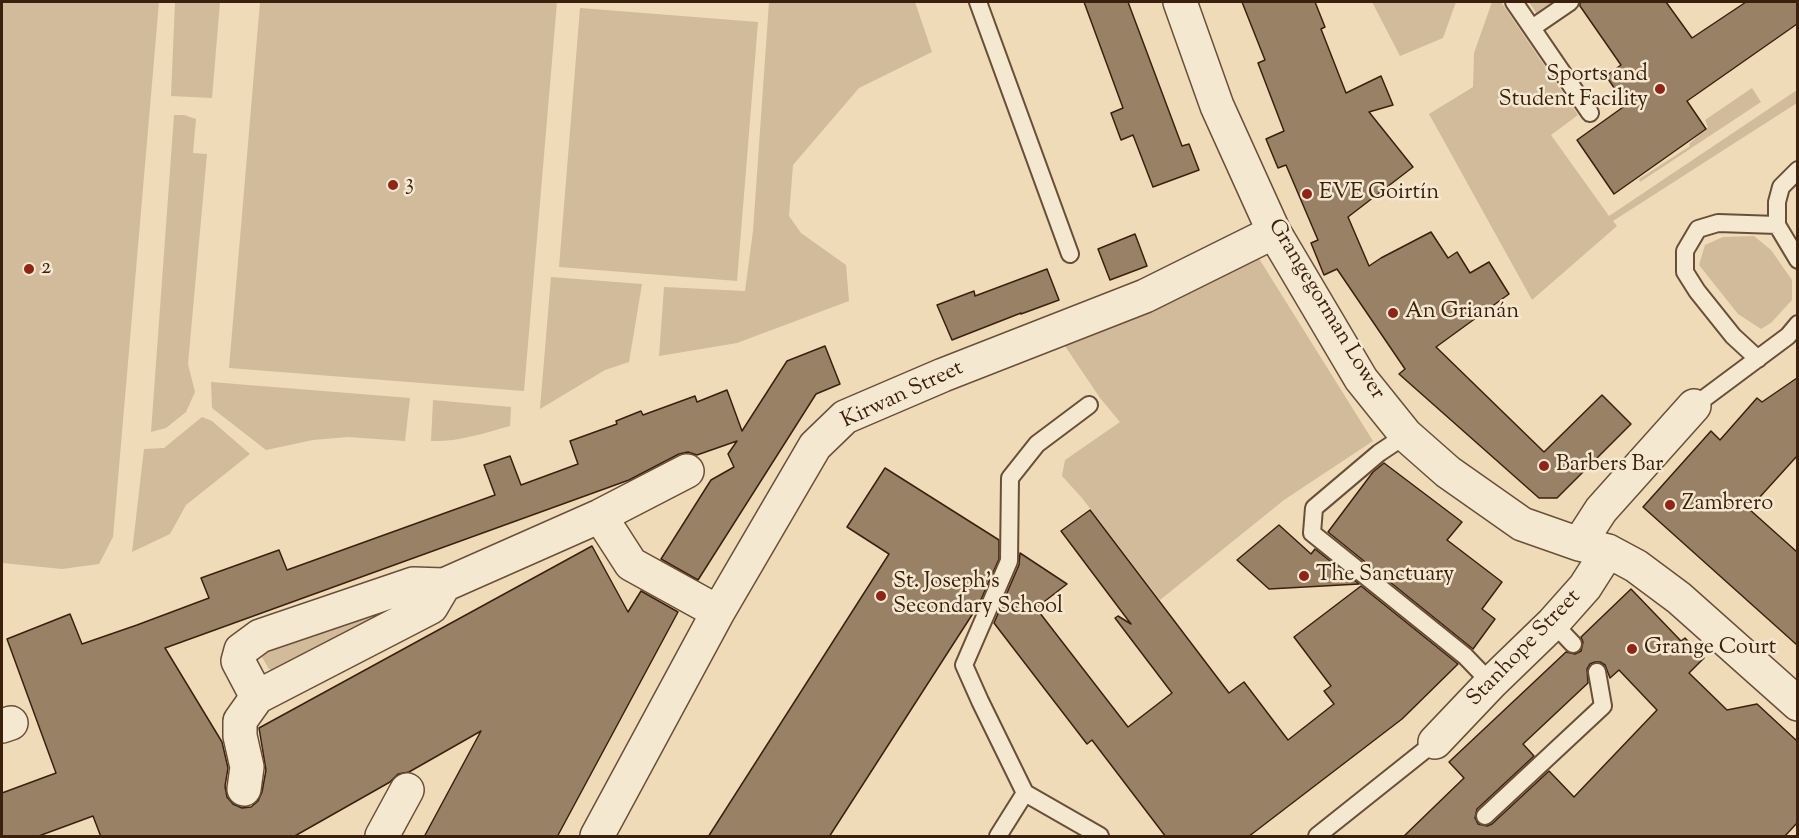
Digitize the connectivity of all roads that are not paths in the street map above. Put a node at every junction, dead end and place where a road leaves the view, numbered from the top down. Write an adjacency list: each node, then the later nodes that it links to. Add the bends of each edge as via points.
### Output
1 (978, 2): 10 (lane)
2 (1180, 2): 9 (street, Grangegorman Lower, via 1217,106)
3 (1514, 2): 5 (lane)
4 (1570, 2): 5 (lane)
5 (1532, 28): 6 (lane)
6 (1590, 113)
7 (1797, 170): 8 (lane, via 1781,187)
8 (1777, 225): 11 (lane); 13 (lane, via 1718,223 1698,229 1685,250 1685,272 1697,291 1733,336)
9 (1274, 232): 16 (street, Grangegorman Lower, via 1361,379); 21 (street, Kirwan Street, via 1145,296 845,417 814,446)
10 (1070, 254)
11 (1797, 260)
12 (1797, 324): 13 (lane, via 1788,336)
13 (1758, 358): 15 (lane)
14 (1089, 405): 29 (lane, via 1037,444 1010,478 1009,561 964,664)
15 (1694, 406): 19 (street, Stanhope Street, via 1601,510)
16 (1406, 435): 19 (street, Grangegorman Lower, via 1448,472 1522,524); 23 (lane, via 1314,508 1312,533 1466,656)
17 (687, 471): 18 (street)
18 (600, 516): 20 (street); 21 (street, via 631,564)
19 (1593, 548): 23 (street, Stanhope Street, via 1586,586 1563,633); 25 (street, Grangegorman Lower, via 1636,566 1678,598)
20 (444, 585): 24 (street, via 431,607); 24 (street, via 413,584 260,636 241,650 238,661)
21 (718, 612): 32 (street, Kirwan Street)
22 (1597, 672): 30 (lane, via 1603,706)
23 (1491, 683): 26 (street, Stanhope Street)
24 (257, 697): 27 (street, via 240,721 246,766)
25 (1797, 704)
26 (1435, 742): 35 (lane)
27 (244, 789)
28 (407, 790): 31 (street)
29 (1025, 793): 33 (lane); 34 (lane)
30 (1485, 816)
31 (382, 837)
32 (597, 837)
33 (998, 837)
34 (1100, 837)
35 (1317, 837)

